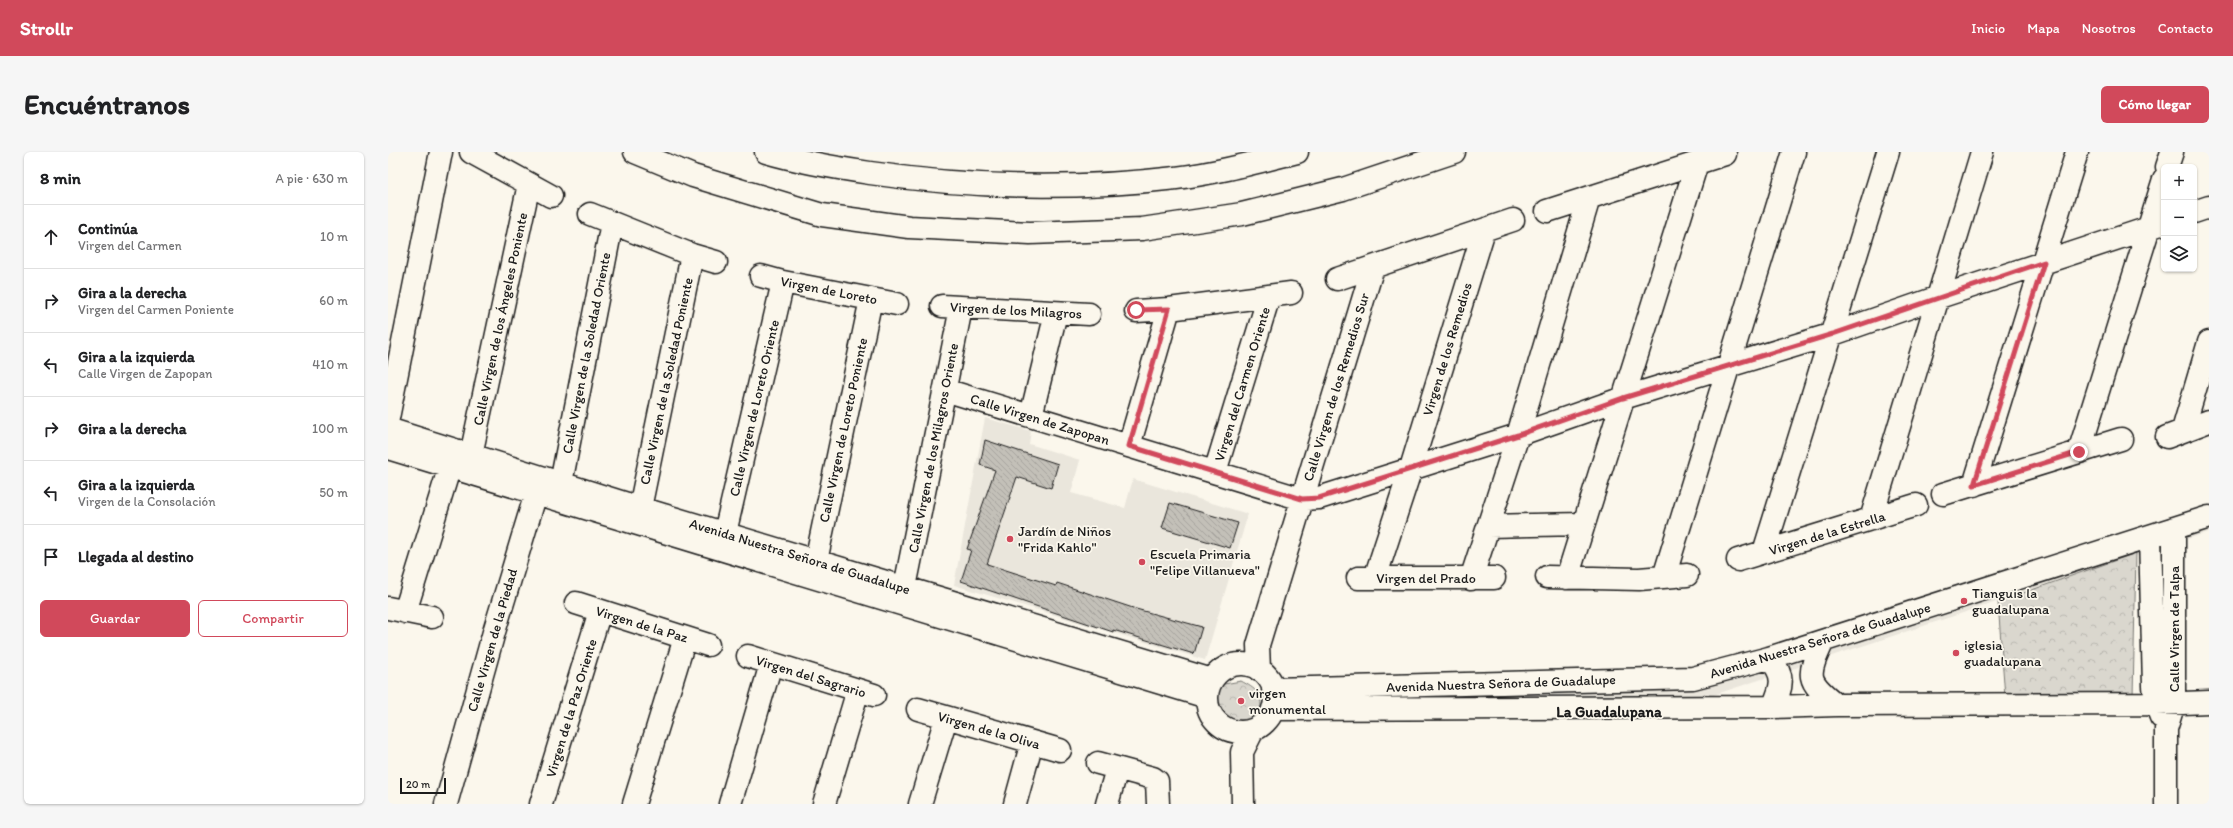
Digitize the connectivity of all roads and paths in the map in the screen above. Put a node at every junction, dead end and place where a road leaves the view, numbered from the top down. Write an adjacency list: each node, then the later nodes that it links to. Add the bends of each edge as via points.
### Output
1 (441, 152): 50 (main road)
2 (471, 152): 15 (main road)
3 (634, 152): 6 (main road, via 693,176 822,214 909,227 1030,233 1142,229 1242,214 1343,189)
4 (766, 152): 5 (main road, via 841,168 906,178 1030,187 1107,185 1177,178)
5 (1297, 152)
6 (1454, 152)
7 (1794, 152): 46 (main road)
8 (1888, 152): 44 (main road)
9 (1982, 152): 36 (main road)
10 (2077, 152): 29 (main road)
11 (2172, 152): 14 (main road)
12 (1726, 154): 13 (main road)
13 (1697, 163): 17 (main road); 48 (main road)
14 (2169, 164)
15 (529, 184): 16 (main road); 58 (main road, Calle Virgen de los Ángeles Poniente)
16 (552, 196)
17 (1589, 198): 20 (main road); 53 (main road)
18 (2161, 199): 25 (main road)
19 (2209, 207): 21 (main road)
20 (1547, 211)
21 (2197, 211)
22 (590, 214): 24 (main road)
23 (1513, 220): 26 (main road)
24 (612, 223): 27 (main road); 62 (main road, Calle Virgen de la Soledad Oriente)
25 (2157, 226): 29 (main road, Calle Virgen de Zapopan); 57 (main road)
26 (1484, 230): 30 (main road); 60 (main road, Virgen de los Remedios)
27 (692, 255): 28 (main road); 67 (main road, Calle Virgen de la Soledad Poniente)
28 (716, 262)
29 (2044, 262): 36 (main road, Calle Virgen de Zapopan); 63 (main road)
30 (1373, 267): 32 (main road); 65 (main road, Calle Virgen de los Remedios Sur)
31 (761, 276): 33 (main road, Virgen de Loreto)
32 (1338, 279)
33 (783, 282): 37 (main road, Virgen de Loreto); 73 (main road, Calle Virgen de Loreto Oriente)
34 (1291, 293): 35 (main road)
35 (1269, 296): 40 (main road); 61 (main road, Virgen del Carmen Oriente)
36 (1939, 297): 44 (main road, Calle Virgen de Zapopan); 69 (main road)
37 (871, 299): 38 (main road, Virgen de Loreto); 77 (main road, Calle Virgen de Loreto Poniente)
38 (897, 304)
39 (951, 307): 42 (main road, Virgen de los Milagros); 47 (main road, Calle Virgen de los Milagros Oriente)
40 (1169, 309): 41 (main road); 55 (main road)
41 (1136, 310)
42 (1056, 313): 43 (main road, Virgen de los Milagros); 49 (main road)
43 (1089, 314)
44 (1833, 334): 46 (main road, Calle Virgen de Zapopan); 75 (main road)
45 (2209, 342): 51 (main road, via 2175,433)
46 (1728, 366): 48 (main road, Calle Virgen de Zapopan); 79 (main road)
47 (945, 390): 49 (main road, Calle Virgen de Zapopan); 83 (main road, Calle Virgen de los Milagros Oriente)
48 (1623, 398): 53 (main road, Calle Virgen de Zapopan); 70 (main road)
49 (1031, 416): 55 (main road, Calle Virgen de Zapopan)
50 (388, 418)
51 (2209, 421)
52 (388, 429): 58 (main road, Avenida Nuestra Señora de Guadalupe)
53 (1518, 435): 60 (main road, Calle Virgen de Zapopan); 71 (main road)
54 (2121, 439): 57 (main road)
55 (1129, 446): 61 (main road, Calle Virgen de Zapopan)
56 (388, 448): 59 (main road, Avenida Nuestra Señora de Guadalupe)
57 (2079, 452): 63 (main road)
58 (471, 455): 62 (main road, Avenida Nuestra Señora de Guadalupe)
59 (450, 466): 62 (main road, Avenida Nuestra Señora de Guadalupe); 85 (main road)
60 (1411, 468): 65 (main road, Calle Virgen de Zapopan, via 1319,498); 80 (main road, Virgen de los Remedios)
61 (1215, 472): 65 (main road, Calle Virgen de Zapopan)
62 (546, 485): 67 (main road, Avenida Nuestra Señora de Guadalupe); 95 (main road, Avenida Nuestra Señora de Guadalupe); 108 (main road, Calle Virgen de la Piedad, via 494,632)
63 (1974, 485): 64 (main road)
64 (1943, 494)
65 (1302, 499): 94 (main road, Calle Virgen de los Remedios Sur)
66 (1916, 505): 69 (main road, Virgen de la Estrella)
67 (640, 508): 73 (main road, Avenida Nuestra Señora de Guadalupe)
68 (2209, 517): 72 (main road, Avenida Nuestra Señora de Guadalupe)
69 (1870, 519): 75 (main road, Virgen de la Estrella)
70 (1584, 524): 71 (main road); 79 (main road, via 1557,578)
71 (1489, 526): 82 (main road)
72 (2174, 528): 74 (main road, Avenida Nuestra Señora de Guadalupe); 98 (main road, Calle Virgen de Talpa)
73 (725, 533): 77 (main road, Avenida Nuestra Señora de Guadalupe)
74 (2150, 536): 89 (main road, Avenida Nuestra Señora de Guadalupe); 98 (main road, Calle Virgen de Talpa, via 2154,686)
75 (1764, 552): 76 (main road, Virgen de la Estrella)
76 (1738, 560)
77 (816, 561): 83 (main road, Avenida Nuestra Señora de Guadalupe)
78 (1687, 576): 79 (main road)
79 (1664, 577)
80 (1366, 578): 82 (main road, Virgen del Prado)
81 (1494, 578): 82 (main road, Virgen del Prado)
82 (1471, 579)
83 (905, 587): 95 (main road, Avenida Nuestra Señora de Guadalupe)
84 (576, 603): 86 (main road, Virgen de la Paz)
85 (396, 610): 87 (main road)
86 (600, 611): 88 (main road, Virgen de la Paz); 109 (main road, Virgen de la Paz Oriente)
87 (432, 617)
88 (685, 638): 90 (main road, Virgen de la Paz); 110 (main road)
89 (1823, 640): 92 (main road, Avenida Nuestra Señora de Guadalupe); 99 (main road, via 1811,668 1813,681 1819,691)
90 (708, 645)
91 (748, 656): 93 (main road, Virgen del Sagrario)
92 (1769, 658): 96 (main road, Avenida Nuestra Señora de Guadalupe, via 1693,678); 100 (main road, via 1779,669 1782,686)
93 (771, 664): 111 (main road); 112 (main road, Virgen del Sagrario, via 866,693)
94 (1250, 667): 95 (main road, via 1229,666 1220,672); 96 (main road, via 1270,682)
95 (1210, 688): 103 (main road, via 1208,708 1213,718)
96 (1273, 699): 100 (main road, Avenida Nuestra Señora de Guadalupe); 104 (main road, via 1262,725)
97 (2209, 702): 98 (main road, Avenida Nuestra Señora de Guadalupe)
98 (2165, 704): 99 (main road, Avenida Nuestra Señora de Guadalupe); 118 (main road, Calle Virgen de Talpa)
99 (1837, 705): 100 (main road, Avenida Nuestra Señora de Guadalupe)
100 (1773, 708)
101 (918, 709): 102 (main road, Virgen de la Oliva)
102 (946, 718): 105 (main road, Virgen de la Oliva); 113 (main road)
103 (1230, 730): 104 (main road); 107 (main road)
104 (1253, 730): 107 (main road)
105 (1032, 742): 106 (main road, Virgen de la Oliva); 114 (main road)
106 (1060, 750)
107 (1242, 752): 117 (main road)
108 (446, 804)
109 (541, 804)
110 (634, 804)
111 (730, 804)
112 (824, 804)
113 (920, 804)
114 (1015, 804)
115 (1107, 804): 116 (main road, via 1107,766 1153,778 1157,781)
116 (1158, 804)
117 (1243, 804)
118 (2166, 804)

